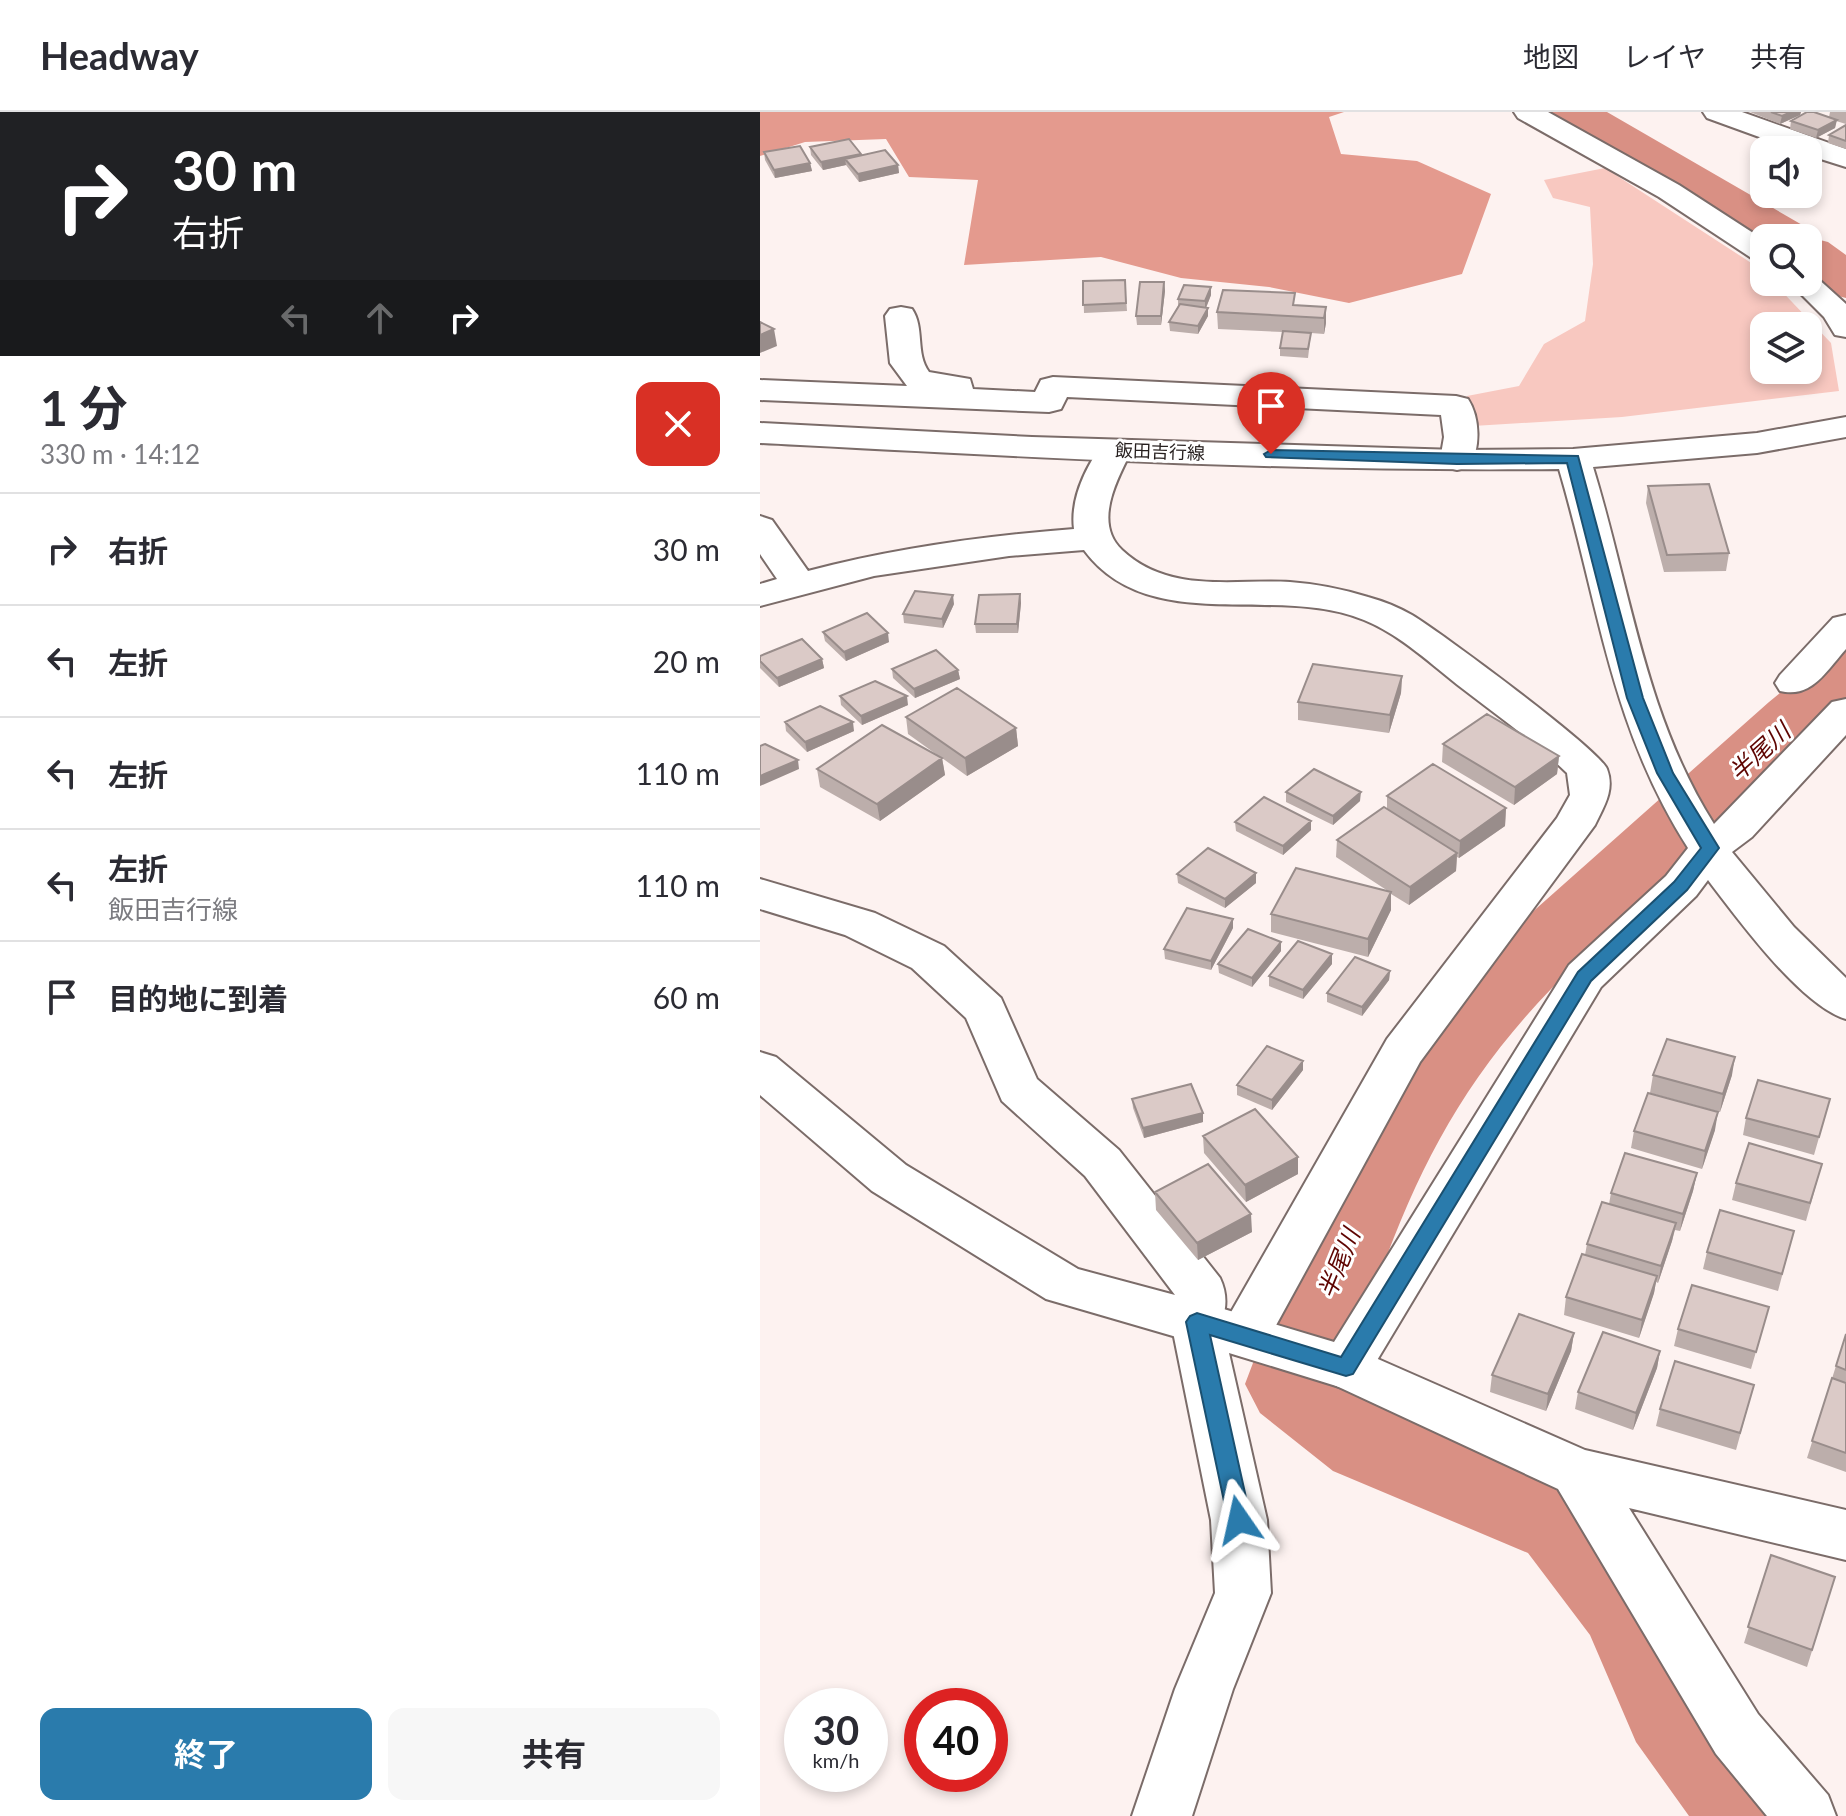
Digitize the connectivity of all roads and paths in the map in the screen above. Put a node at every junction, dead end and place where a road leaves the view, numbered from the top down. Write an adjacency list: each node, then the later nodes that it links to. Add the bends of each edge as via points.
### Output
1 (1528, 112): 4 (street, via 1669,191)
2 (1717, 112): 3 (street)
3 (1846, 159)
4 (1750, 244)
5 (1819, 296): 7 (street)
6 (901, 316): 9 (street, via 906,363 919,380)
7 (1846, 328)
8 (760, 390): 9 (street)
9 (1051, 395): 12 (street); 15 (street, via 1456,406 1461,437)
10 (1846, 427): 14 (street, 飯田吉行線, via 1757,443)
11 (760, 433): 12 (street, 飯田吉行線)
12 (1032, 447): 13 (street, 飯田吉行線)
13 (1115, 450): 15 (street, 飯田吉行線); 17 (street, via 1094,499 1091,529)
14 (1573, 459): 15 (street, 飯田吉行線); 23 (street, via 1635,698 1665,773)
15 (1457, 460)
16 (760, 527): 18 (street)
17 (1096, 538): 18 (street, via 872,565); 27 (street, via 1121,566 1180,589 1289,593 1351,603 1381,614 1417,636 1587,769 1590,795 1574,825 1403,1051)
18 (799, 585): 19 (street)
19 (760, 595)
20 (1846, 626): 21 (street)
21 (1794, 683)
22 (1846, 711): 23 (street, via 1737,827)
23 (1710, 848): 25 (street, via 1758,918); 28 (street, via 1681,886 1585,976)
24 (760, 894): 27 (street, via 860,924 928,957 985,1009 1018,1089 1102,1163 1202,1293)
25 (1846, 1003)
26 (760, 1069): 27 (street, via 889,1178 1064,1285)
27 (1221, 1329): 28 (street); 31 (street, via 1243,1593)
28 (1346, 1367): 29 (street)
29 (1577, 1472): 30 (street); 32 (street, via 1737,1734)
30 (1846, 1535)
31 (1162, 1816)
32 (1806, 1816)

